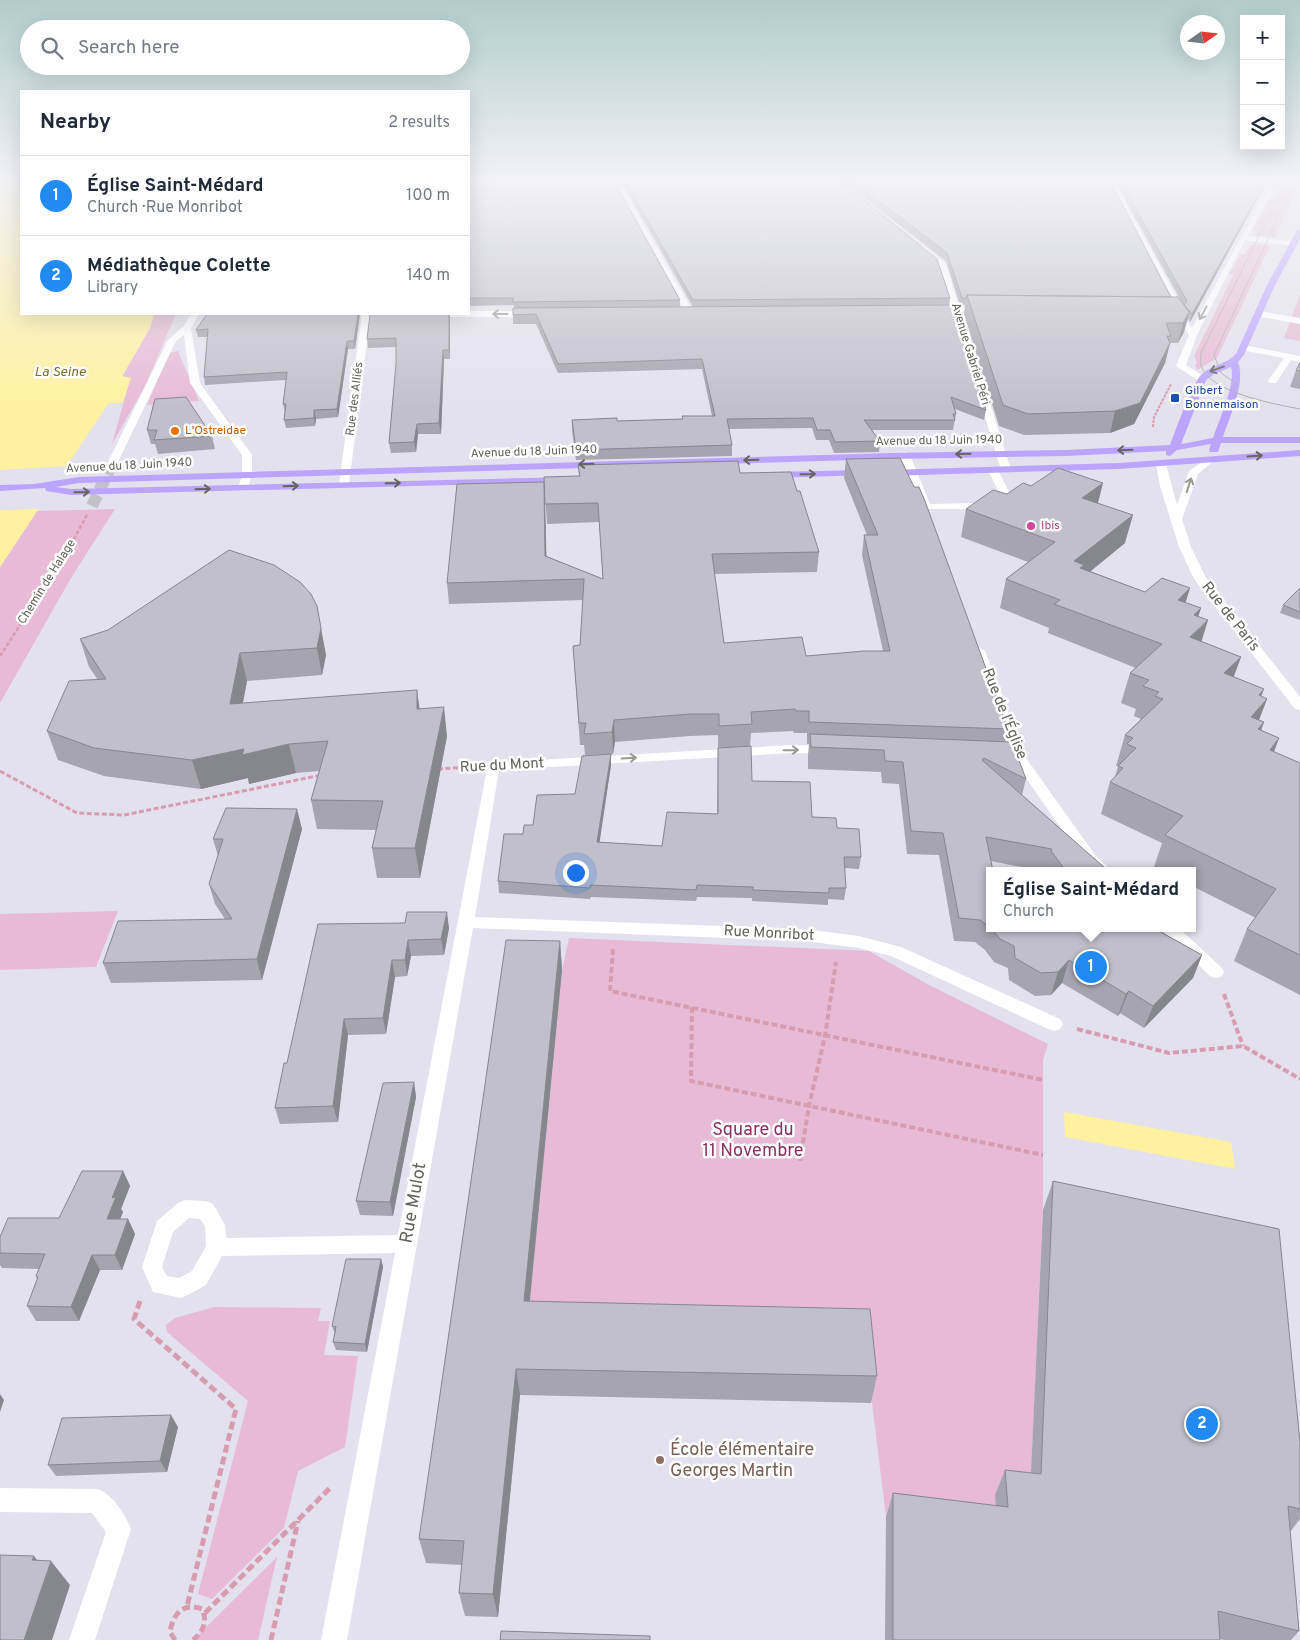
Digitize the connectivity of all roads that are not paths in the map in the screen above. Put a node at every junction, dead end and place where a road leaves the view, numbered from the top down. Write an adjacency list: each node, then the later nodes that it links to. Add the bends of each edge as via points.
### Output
1 (660, 256): 9 (street, via 693,312)
2 (931, 256): 7 (street, Avenue Gabriel Péri, via 942,264)
3 (1150, 256): 17 (street, via 1179,309 1173,312)
4 (1234, 256): 17 (street, one-way to 17)
5 (1288, 256): 12 (main road)
6 (924, 309): 7 (street)
7 (956, 309): 8 (street); 27 (street, Avenue Gabriel Péri)
8 (993, 310)
9 (679, 312)
10 (470, 314): 11 (street, one-way to 10)
11 (542, 314)
12 (1259, 314): 15 (street); 18 (main road)
13 (194, 315): 16 (street)
14 (365, 315): 35 (street, Rue des Alliés)
15 (1300, 321)
16 (186, 328): 31 (street, via 172,340); 37 (street, via 195,383 247,456)
17 (1193, 335): 22 (street, via 1181,366)
18 (1243, 348): 19 (street); 21 (main road)
19 (1289, 357): 20 (street); 23 (street)
20 (1300, 359)
21 (1234, 363): 22 (main road, one-way to 22, via 1206,373); 24 (main road, via 1238,373)
22 (1202, 379): 26 (main road)
23 (1274, 381)
24 (1216, 440): 25 (main road, Avenue du 18 Juin 1940); 26 (main road, Avenue du 18 Juin 1940); 30 (main road)
25 (1300, 440)
26 (1174, 448): 27 (main road, Avenue du 18 Juin 1940, one-way to 27); 32 (main road)
27 (1001, 454): 29 (main road, Avenue du 18 Juin 1940, one-way to 29); 34 (street, Avenue Gabriel Péri)
28 (1300, 454): 30 (main road, one-way to 28)
29 (905, 455): 35 (main road, Avenue du 18 Juin 1940, one-way to 35); 36 (street)
30 (1211, 459): 32 (main road); 44 (street, one-way to 30, via 1193,472)
31 (112, 464)
32 (1161, 464): 34 (main road); 44 (street, Rue de Paris)
33 (993, 470): 34 (main road); 36 (main road); 36 (street, via 1005,494 982,506 927,512)
34 (1006, 470)
35 (346, 472): 37 (main road, Avenue du 18 Juin 1940); 40 (street, Rue des Alliés)
36 (912, 472): 38 (main road, one-way to 36)
37 (247, 475): 41 (main road, Avenue du 18 Juin 1940, via 79,480); 43 (street)
38 (756, 475)
39 (579, 479): 40 (main road, Avenue du 18 Juin 1940, one-way to 39)
40 (344, 484): 43 (main road, Avenue du 18 Juin 1940, one-way to 40)
41 (34, 487): 42 (main road); 43 (main road, Avenue du 18 Juin 1940, one-way to 43, via 72,492)
42 (0, 488)
43 (243, 488)
44 (1176, 518): 46 (street, Rue de Paris, via 1200,579)
45 (974, 637): 49 (street, Rue de l'Église)
46 (1300, 706)
47 (842, 751): 50 (street, Rue du Mont, one-way to 47, via 793,749)
48 (1000, 757): 49 (street)
49 (1019, 758): 51 (street, Rue de l'Église, via 1090,859)
50 (493, 766): 52 (street, Rue Mulot)
51 (1099, 867)
52 (466, 922): 55 (street, Rue Monribot, via 839,938 895,951); 56 (street, Rue Mulot)
53 (1172, 932): 54 (street)
54 (1216, 972)
55 (1054, 1024)
56 (407, 1244): 57 (street); 60 (street, Rue Mulot)
57 (216, 1248): 57 (street, via 215,1225 206,1210 185,1209 164,1227 152,1267 160,1285 181,1288 199,1278)
58 (0, 1500): 59 (street, via 98,1501 119,1529)
59 (82, 1640)
60 (334, 1640)

